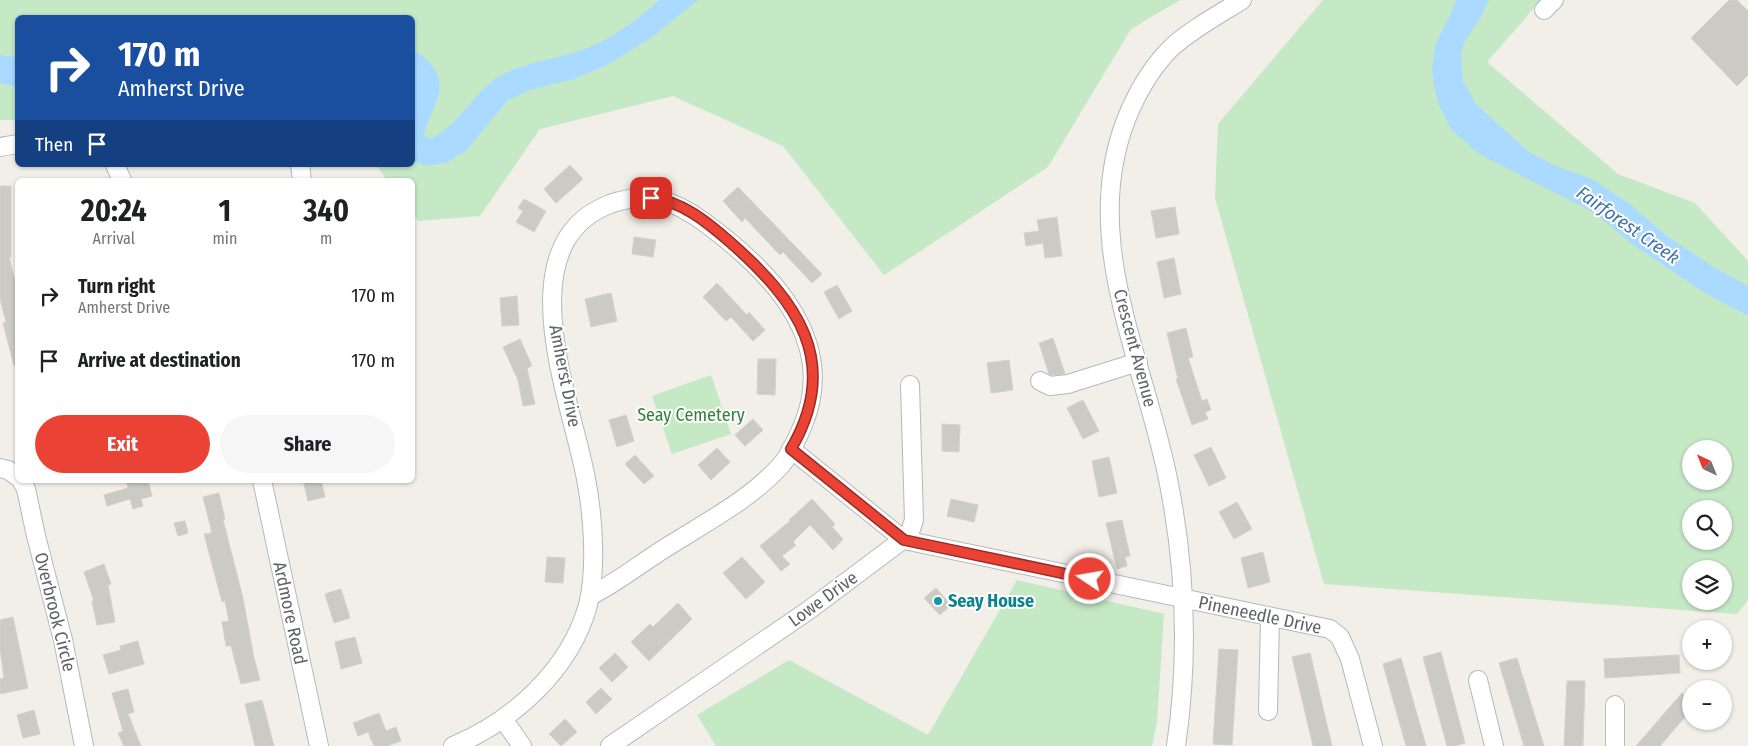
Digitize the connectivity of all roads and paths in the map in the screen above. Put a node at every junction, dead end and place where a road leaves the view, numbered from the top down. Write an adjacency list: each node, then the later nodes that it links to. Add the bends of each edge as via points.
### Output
1 (1242, 0): 4 (street, Crescent Avenue, via 1182,39 1161,59 1137,95 1116,147 1110,194 1110,231 1119,295)
2 (15, 144): 3 (street)
3 (0, 147)
4 (1138, 362): 5 (street, via 1068,384 1050,386); 12 (street, Crescent Avenue, via 1168,480)
5 (1040, 380)
6 (910, 385): 10 (street, Lowe Drive, via 914,520)
7 (791, 449): 10 (street); 11 (street, Amherst Drive, via 776,470 724,513); 11 (street, Amherst Drive, via 810,402 813,367 804,332 786,300 762,272 727,240 689,211 671,202 651,198 625,200 590,215 572,231 557,258 552,306 562,381 578,439 590,502)
8 (21, 483): 19 (street, Overbrook Circle, via 26,489 63,640)
9 (263, 483): 20 (street, Ardmore Road)
10 (904, 540): 12 (street, Pineneedle Drive); 18 (street, Lowe Drive, via 809,610)
11 (590, 596): 17 (street, Amherst Drive, via 582,624 559,662 537,690)
12 (1184, 598): 13 (street, Pineneedle Drive); 23 (street, Crescent Avenue, via 1184,680)
13 (1270, 617): 16 (street); 24 (street, Pineneedle Drive, via 1330,630 1340,637 1350,659)
14 (1478, 680): 25 (street)
15 (1615, 705): 26 (street)
16 (1268, 710)
17 (503, 720): 21 (street, Amherst Drive); 22 (street)
18 (612, 745)
19 (84, 746)
20 (319, 746)
21 (453, 746)
22 (522, 746)
23 (1176, 746)
24 (1373, 746)
25 (1494, 746)
26 (1615, 746)

